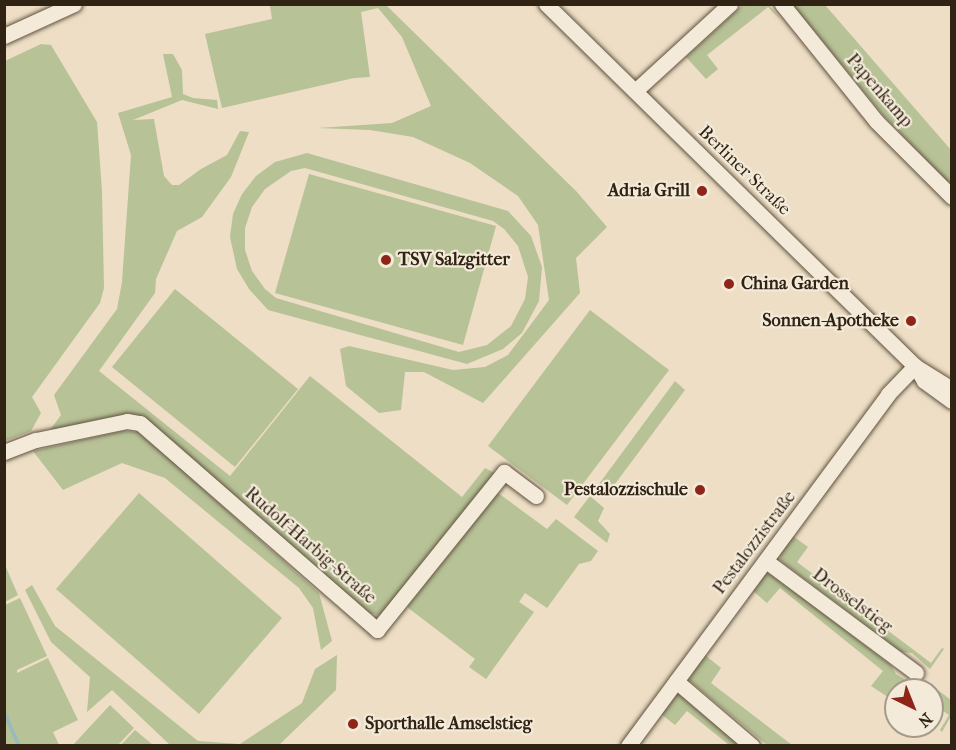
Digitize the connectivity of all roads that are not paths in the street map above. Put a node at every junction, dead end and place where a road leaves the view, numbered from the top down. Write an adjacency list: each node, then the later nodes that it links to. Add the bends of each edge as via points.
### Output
1 (74, 4): 5 (street)
2 (546, 4): 6 (street, Berliner Straße)
3 (730, 4): 6 (street)
4 (782, 4): 7 (street, Papenkamp, via 876,121)
5 (4, 36)
6 (635, 91): 8 (street, Berliner Straße)
7 (951, 197)
8 (915, 366): 9 (street, Berliner Straße); 10 (street, Berliner Straße, via 924,381); 13 (street, Pestalozzistraße, via 888,394)
9 (951, 389)
10 (951, 401)
11 (4, 452): 12 (street, Rudolf-Harbig-Straße, via 36,440 127,421 140,423 377,630 504,472)
12 (536, 496)
13 (766, 561): 14 (street, Drosselstieg); 15 (street, Pestalozzistraße)
14 (916, 673)
15 (676, 681): 16 (street, Pestalozzistraße); 17 (street)
16 (628, 746)
17 (752, 746)

